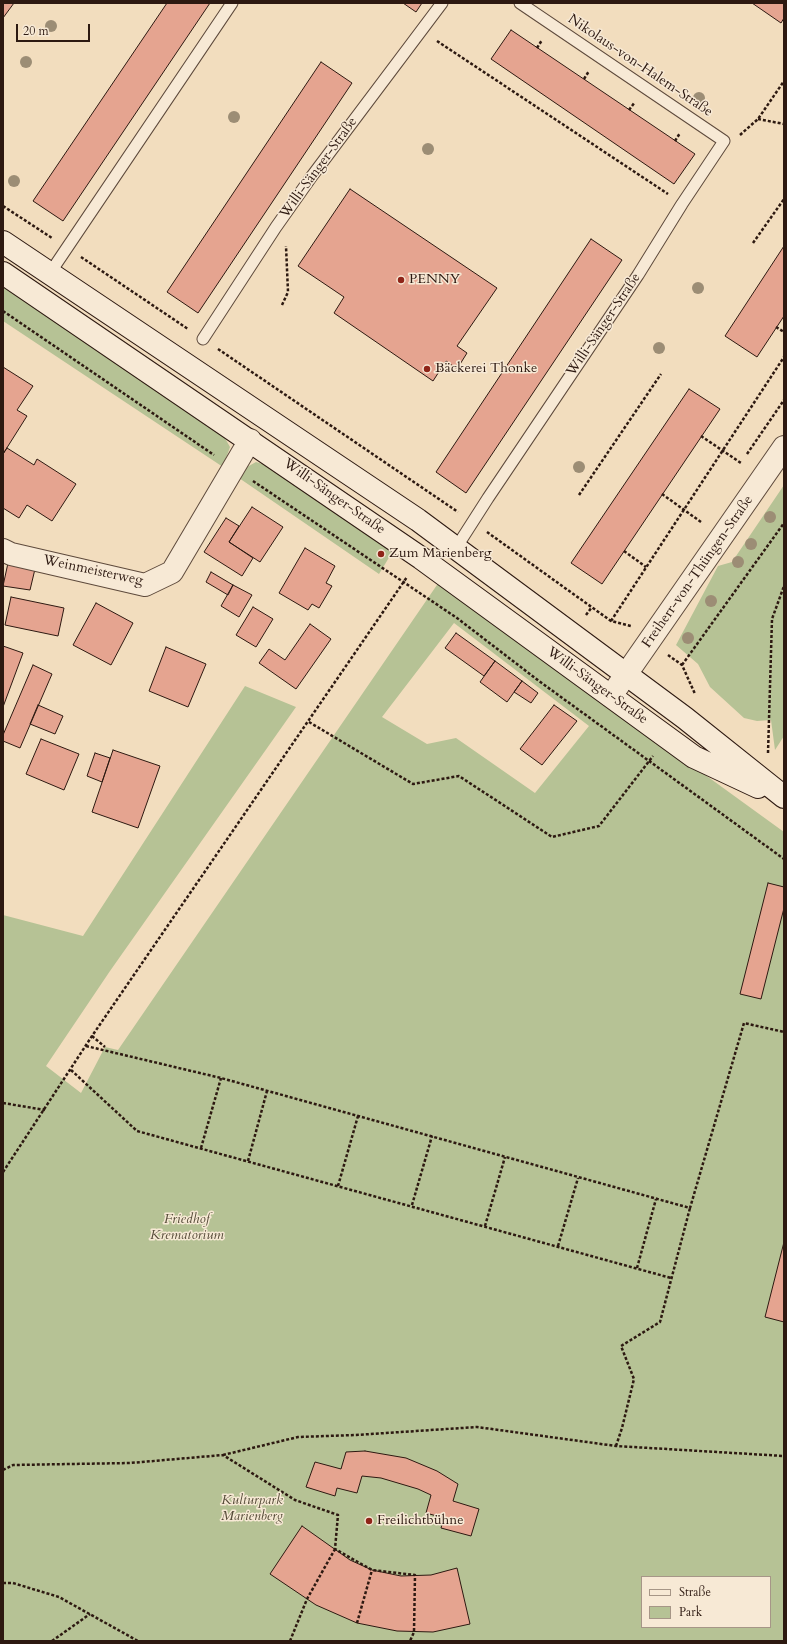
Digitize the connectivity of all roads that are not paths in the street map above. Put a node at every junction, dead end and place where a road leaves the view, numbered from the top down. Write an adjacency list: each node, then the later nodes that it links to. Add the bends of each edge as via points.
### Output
1 (232, 3): 7 (lane)
2 (442, 3): 8 (lane, Willi-Sänger-Straße, via 332,148 276,227)
3 (520, 3): 4 (lane, Nikolaus-von-Halem-Straße)
4 (724, 141): 11 (lane, Willi-Sänger-Straße)
5 (3, 242): 7 (main road, Willi-Sänger-Straße)
6 (3, 273): 9 (main road, Willi-Sänger-Straße)
7 (50, 273): 11 (main road, Willi-Sänger-Straße)
8 (203, 339)
9 (250, 440): 12 (main road, Weinmeisterweg, via 172,572 145,585 10,554); 14 (main road, Willi-Sänger-Straße, via 421,558)
10 (784, 447): 13 (main road, Freiherr-von-Thüngen-Straße)
11 (456, 548): 13 (main road, Willi-Sänger-Straße)
12 (3, 550)
13 (627, 676): 14 (main road, Freiherr-von-Thüngen-Straße); 15 (main road, Willi-Sänger-Straße, via 685,718)
14 (611, 696): 15 (main road, Willi-Sänger-Straße, via 694,757)
15 (784, 798)

